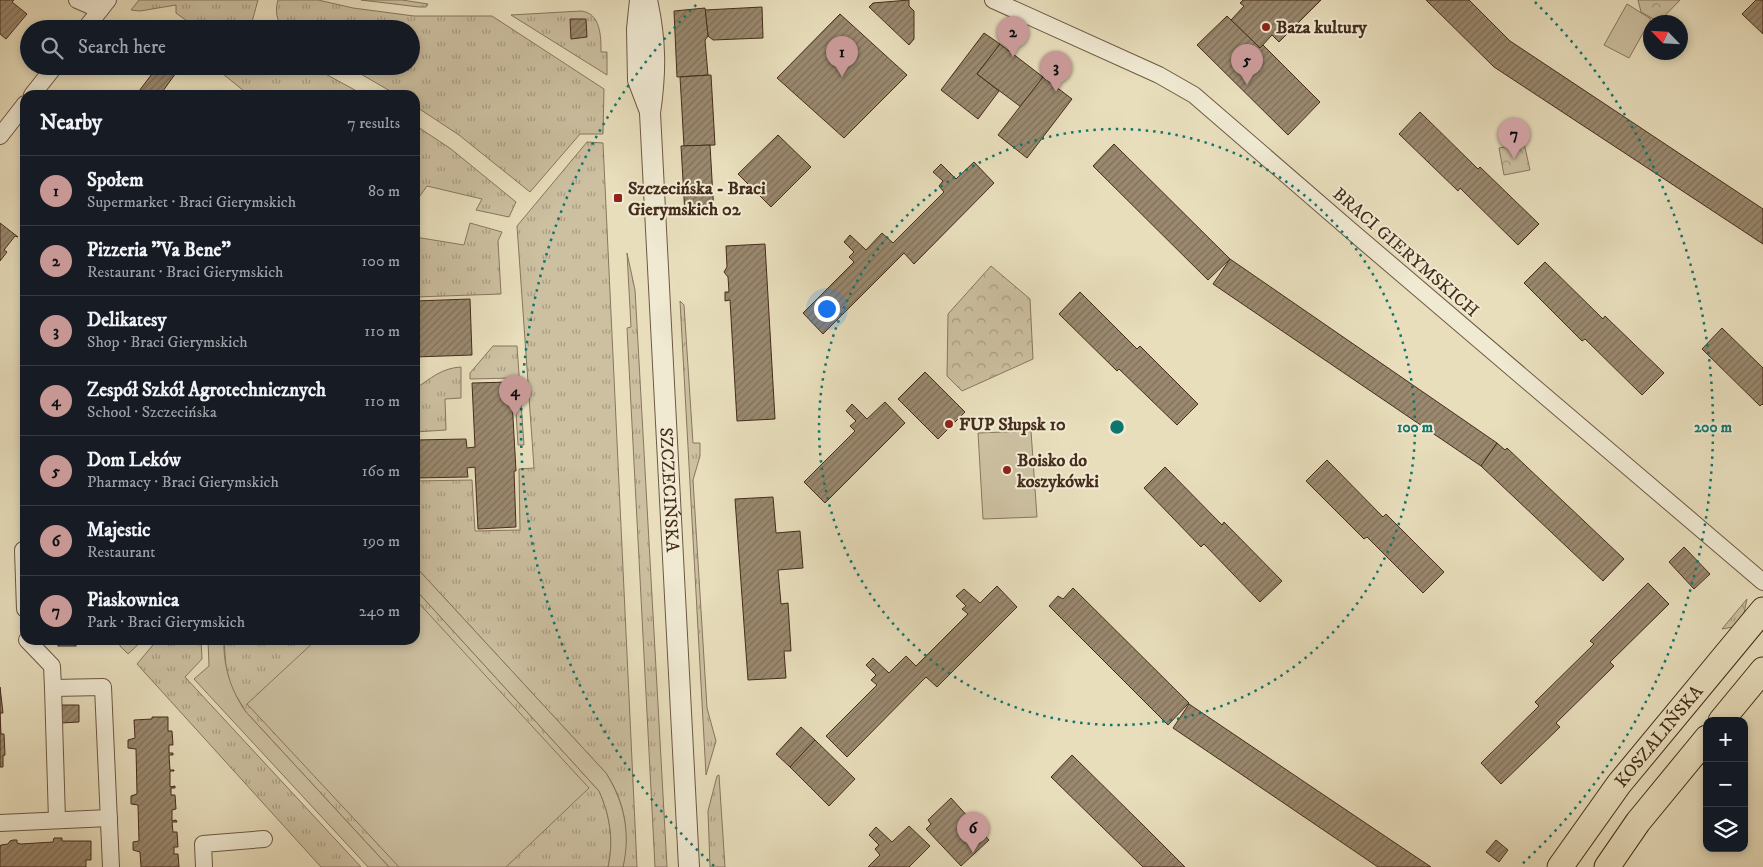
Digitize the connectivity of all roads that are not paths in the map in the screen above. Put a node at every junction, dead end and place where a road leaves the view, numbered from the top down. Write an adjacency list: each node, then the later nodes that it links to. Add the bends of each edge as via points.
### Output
1 (77, 0): 5 (street)
2 (640, 0): 10 (street, SZCZECIŃSKA, via 638,80)
3 (647, 0): 10 (street, SZCZECIŃSKA, via 655,50)
4 (993, 0): 12 (street, BRACI GIERYMSKICH, via 1158,75 1194,95)
5 (104, 5): 6 (street)
6 (92, 20)
7 (48, 75): 8 (street)
8 (36, 90)
9 (20, 110): 11 (street)
10 (650, 113): 25 (street, SZCZECIŃSKA)
11 (0, 136)
12 (1763, 582)
13 (1763, 610): 26 (main road, KOSZALIŃSKA, via 1618,784)
14 (31, 645): 16 (street, via 52,666)
15 (1763, 670): 17 (main road)
16 (53, 688): 19 (street, via 103,687); 20 (street)
17 (1724, 717)
18 (1703, 743): 27 (main road, via 1638,822)
19 (109, 818): 20 (street); 23 (street)
20 (57, 820): 21 (street)
21 (0, 823)
22 (264, 839): 24 (street, via 203,844)
23 (111, 867)
24 (204, 867)
25 (688, 867)
26 (1560, 867)
27 (1607, 867)

